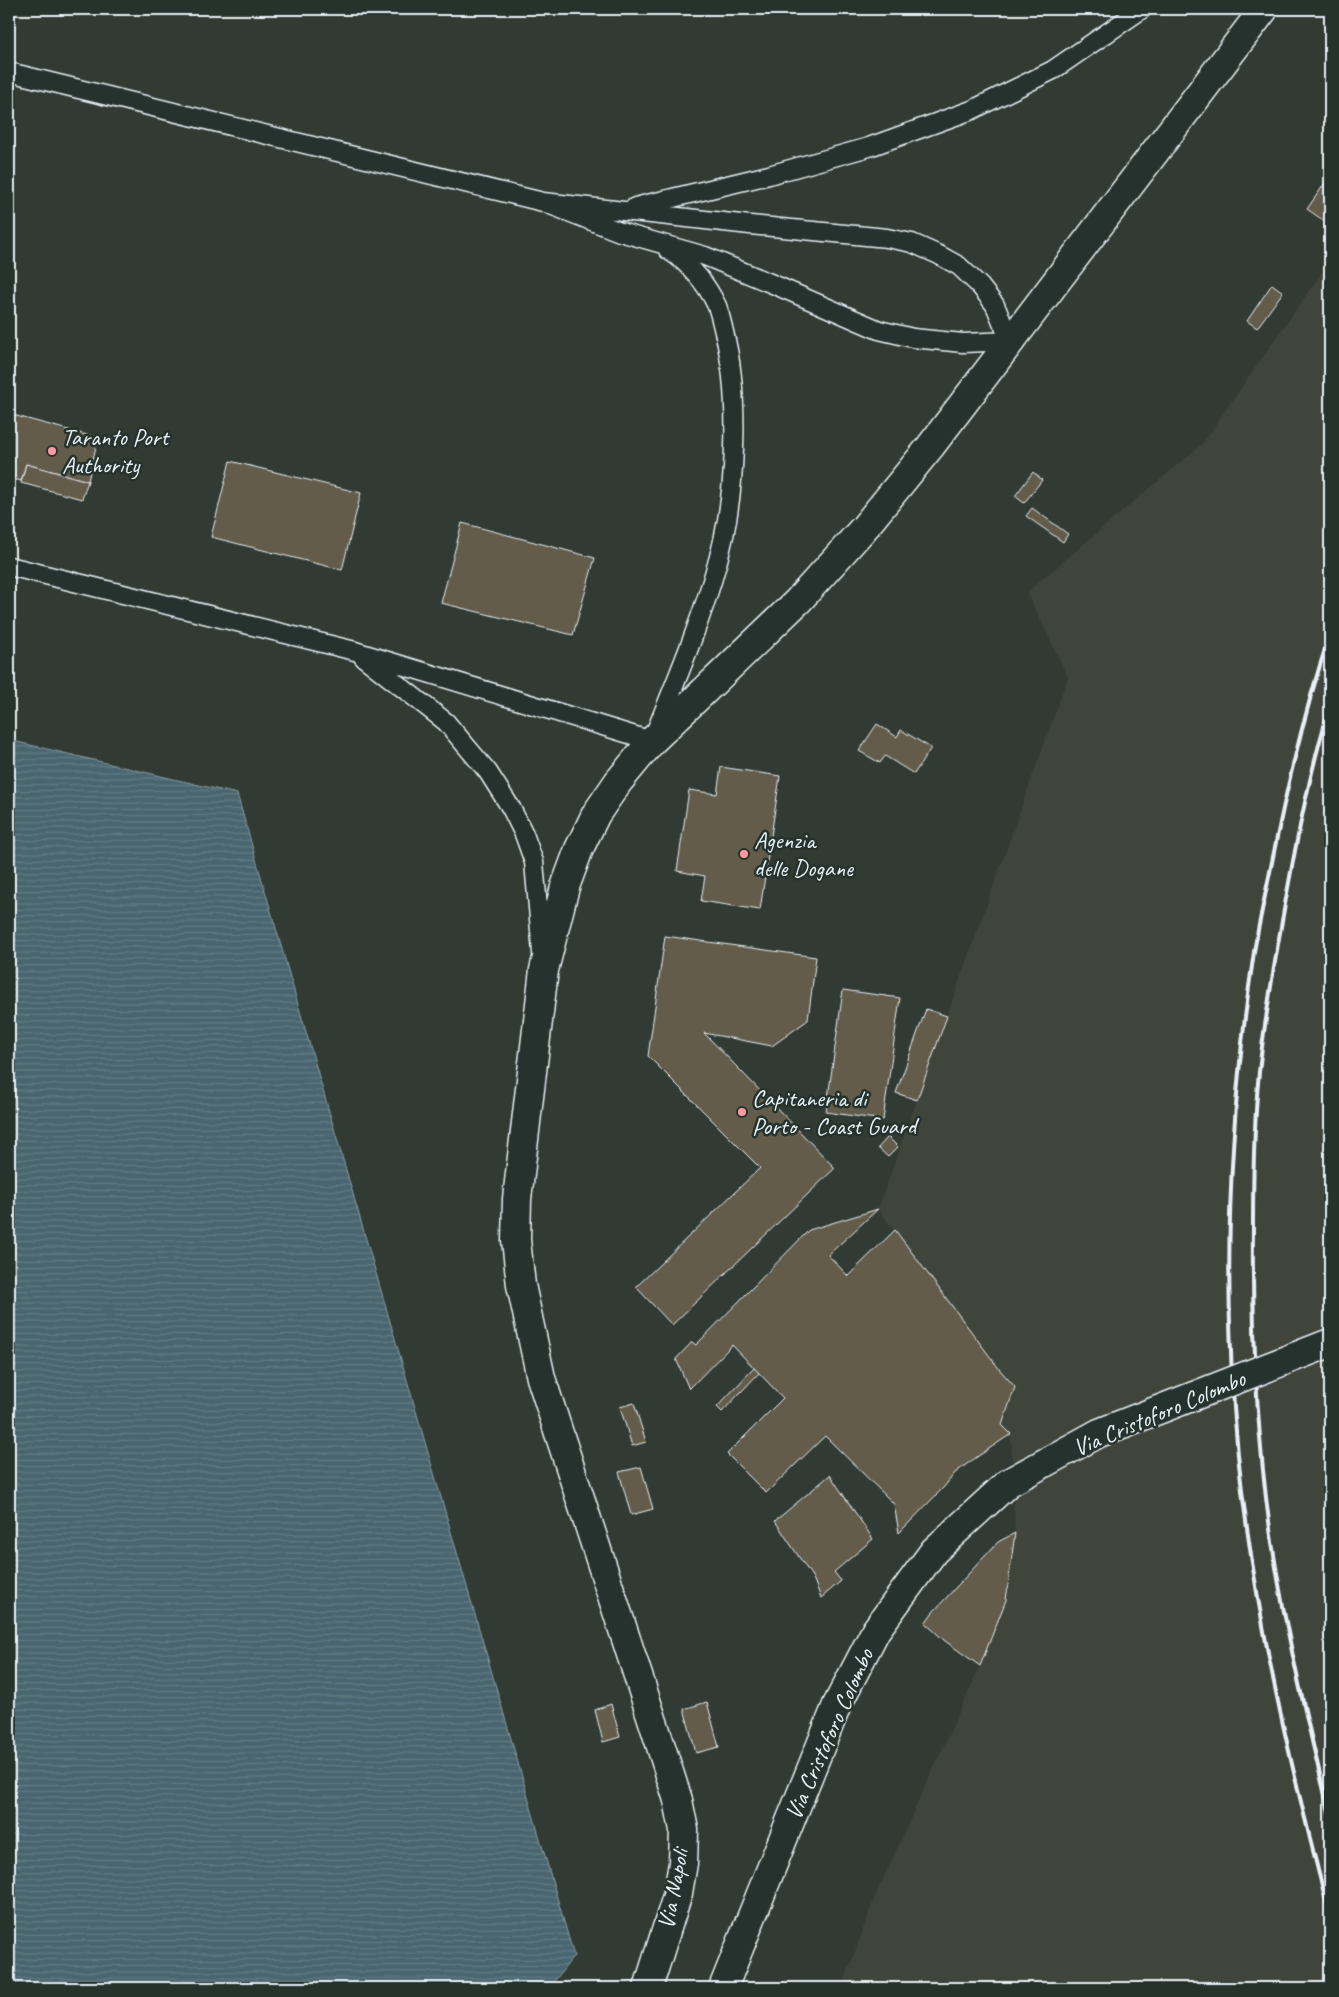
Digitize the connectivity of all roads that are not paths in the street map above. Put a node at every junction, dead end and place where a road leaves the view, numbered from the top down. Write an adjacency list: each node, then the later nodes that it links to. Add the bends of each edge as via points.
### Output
1 (1142, 9): 5 (lane, via 1053,70 972,110 869,147)
2 (1264, 9): 7 (street, Via Napoli)
3 (9, 72): 4 (lane)
4 (543, 202): 5 (lane); 6 (lane, via 620,232)
5 (624, 210): 7 (lane, via 912,243 959,266 980,286 995,305)
6 (654, 241): 7 (lane, via 705,256 879,330 913,338); 10 (lane, via 683,260 701,278 717,307 727,346 732,390 733,451 729,508 718,562 700,621)
7 (1010, 341): 10 (street, Via Napoli, via 864,528 798,601)
8 (9, 566): 9 (lane)
9 (355, 651): 10 (lane); 11 (lane, via 446,722 488,772 511,808 534,862)
10 (652, 741): 11 (street, Via Napoli, via 596,814 560,904)
11 (544, 970): 13 (street, Via Napoli, via 517,1199 516,1240 521,1285 541,1378 678,1800 684,1830 678,1893)
12 (1330, 1343): 14 (street, Via Cristoforo Colombo, bridge, via 1099,1433 1008,1483 934,1551 876,1630 837,1705)
13 (648, 1988)
14 (722, 1988)

